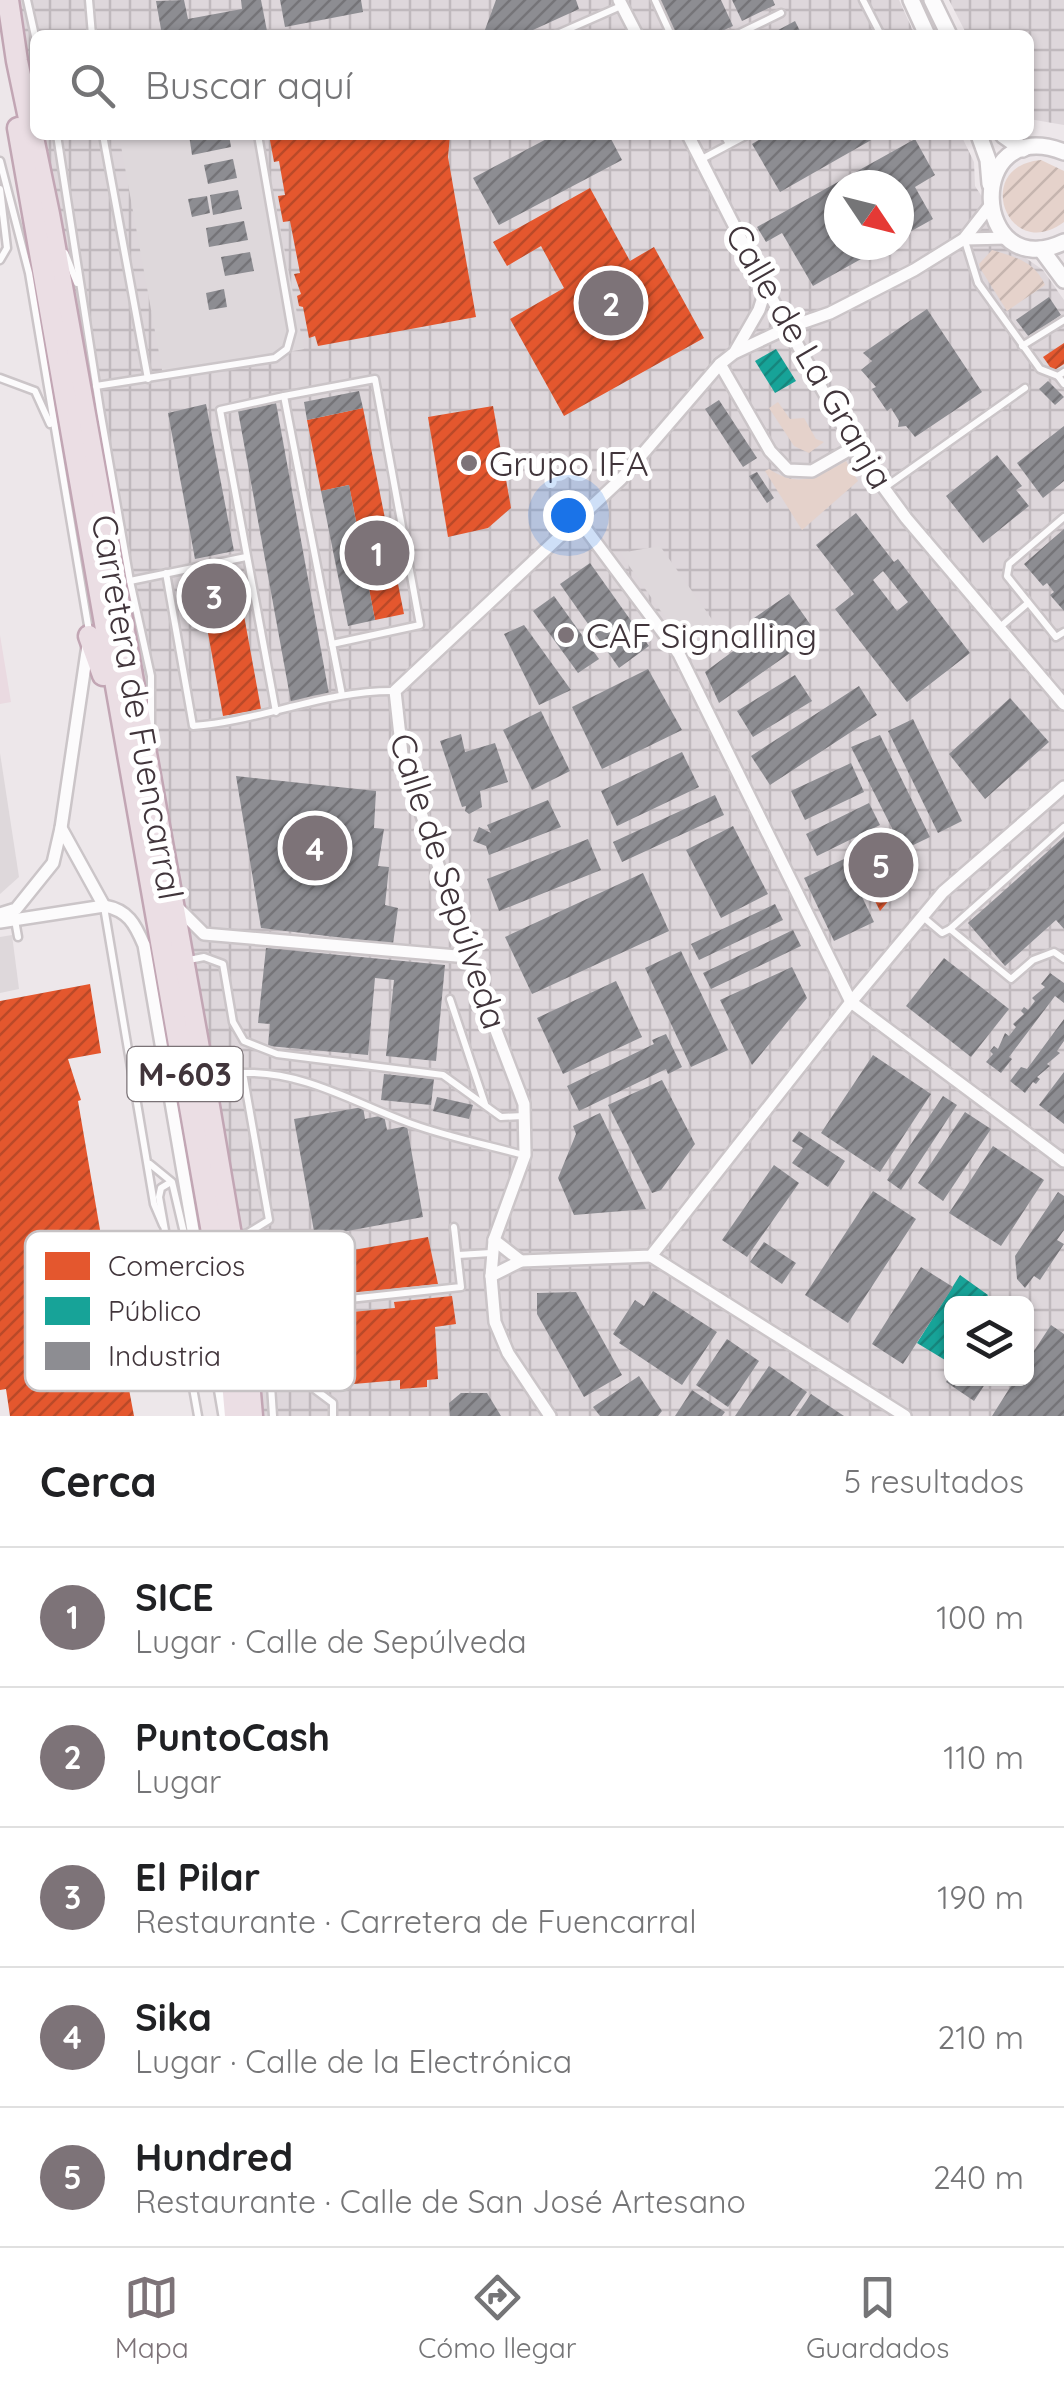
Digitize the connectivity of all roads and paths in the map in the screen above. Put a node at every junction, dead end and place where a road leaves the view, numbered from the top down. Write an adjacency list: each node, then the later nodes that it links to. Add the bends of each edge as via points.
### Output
1 (8, 0): 20 (highway, Carretera de Fuencarral / M-603)
2 (24, 0): 11 (lane); 20 (street)
3 (89, 0): 12 (lane)
4 (654, 0): 15 (lane)
5 (864, 0): 17 (lane)
6 (911, 0): 18 (street)
7 (932, 0): 19 (street)
8 (620, 2): 13 (lane); 14 (street)
9 (781, 13): 16 (lane)
10 (0, 28): 78 (highway, Carretera de Fuencarral / M-603)
11 (33, 30)
12 (92, 30)
13 (565, 30)
14 (634, 30)
15 (669, 30)
16 (746, 30)
17 (879, 30)
18 (925, 30)
19 (946, 30)
20 (15, 48): 21 (highway, Carretera de Fuencarral / M-603)
21 (30, 121)
22 (34, 140): 39 (highway, Carretera de Fuencarral / M-603)
23 (59, 140): 48 (lane)
24 (103, 140): 56 (lane)
25 (259, 140): 56 (lane, via 292,331 287,349 275,358)
26 (690, 140): 34 (street, Calle de La Granja)
27 (727, 140): 31 (lane)
28 (737, 140): 31 (lane)
29 (981, 140): 36 (street)
30 (1010, 140): 32 (street)
31 (729, 144): 34 (lane)
32 (1023, 149): 33 (street); 36 (street, via 996,170)
33 (1064, 152)
34 (700, 160): 46 (street, Calle de La Granja)
35 (0, 161): 61 (lane, via 29,273)
36 (990, 186): 38 (street)
37 (0, 189): 44 (lane, via 7,248)
38 (989, 207): 40 (street); 41 (street, Calle de Sepúlveda)
39 (49, 214): 48 (lane); 79 (highway, Carretera de Fuencarral / M-603)
40 (1008, 238): 41 (street, Calle de Sepúlveda); 43 (street)
41 (964, 240): 50 (street, Calle de Sepúlveda, via 830,313); 51 (lane, via 978,283)
42 (1064, 242): 43 (street)
43 (1042, 249): 45 (street)
44 (0, 260)
45 (1060, 276): 47 (lane)
46 (766, 288): 50 (street, Calle de La Granja); 52 (street, Calle de Sepúlveda)
47 (1064, 294)
48 (83, 298): 58 (lane)
49 (1064, 320): 51 (lane)
50 (787, 328): 52 (street, Calle de Sepúlveda); 62 (street, Calle de La Granja)
51 (1022, 346): 54 (lane, via 1040,369)
52 (734, 353): 53 (street, Calle de Sepúlveda)
53 (720, 364): 62 (street, via 788,470 812,471); 65 (street, Calle de Sepúlveda)
54 (1061, 374): 57 (lane)
55 (0, 378): 61 (lane, via 35,391)
56 (148, 379): 58 (lane)
57 (1064, 384)
58 (96, 386): 68 (lane)
59 (1025, 388): 63 (lane)
60 (284, 396): 66 (lane, via 220,410); 73 (lane); 73 (lane, via 375,379 420,624)
61 (55, 436): 72 (lane)
62 (854, 447): 63 (street, Calle de La Granja)
63 (884, 488): 70 (street, Calle de La Granja)
64 (1064, 517): 69 (lane, via 1010,564 1011,583)
65 (579, 520): 74 (street, Calle de Sepúlveda); 95 (street, via 679,654)
66 (246, 557): 67 (lane); 77 (lane)
67 (166, 573): 68 (lane); 77 (lane, via 193,726)
68 (130, 581): 79 (lane, via 151,676)
69 (1028, 603): 70 (lane); 71 (lane, via 1056,636)
70 (999, 628): 76 (street, Calle de La Granja)
71 (1064, 632)
72 (90, 636): 78 (highway); 82 (street)
73 (332, 644): 75 (lane)
74 (395, 691): 75 (lane); 91 (street, Calle de Sepúlveda, via 402,754)
75 (342, 696): 77 (lane)
76 (1064, 704)
77 (276, 712)
78 (124, 733): 109 (highway, Carretera de Fuencarral / M-603)
79 (151, 784): 83 (highway, Carretera de Fuencarral / M-603)
80 (1064, 786): 86 (street)
81 (1064, 826): 89 (lane)
82 (61, 828): 84 (street); 85 (street, via 53,863 16,909)
83 (173, 903): 91 (street, via 204,934); 93 (highway, Carretera de Fuencarral / M-603)
84 (104, 906): 87 (street); 102 (lane); 108 (street, via 135,922 144,946)
85 (0, 914)
86 (922, 916): 89 (lane, via 942,933); 95 (street)
87 (15, 920): 88 (street); 90 (lane)
88 (0, 922)
89 (950, 930): 92 (lane, via 1011,979 1033,960 1054,952)
90 (18, 936)
91 (468, 957): 99 (street, Calle de Sepúlveda)
92 (1064, 958)
93 (183, 961): 96 (highway, Carretera de Fuencarral / M-603); 98 (lane, via 204,957 222,964 233,1022 244,1041 277,1054 443,1075)
94 (450, 999): 98 (lane)
95 (851, 1002): 101 (street); 114 (street)
96 (202, 1065): 97 (lane); 110 (highway, Carretera de Fuencarral / M-603)
97 (244, 1073): 100 (lane, via 321,1085 414,1125); 111 (lane, via 269,1220)
98 (486, 1106): 99 (lane, via 501,1117)
99 (525, 1116): 100 (street, Calle de Sepúlveda)
100 (525, 1155): 112 (street, Calle de Sepúlveda)
101 (1064, 1161)
102 (149, 1164): 103 (lane); 104 (lane)
103 (172, 1182): 104 (lane, via 161,1188); 107 (lane)
104 (162, 1224): 106 (lane)
105 (454, 1228): 113 (lane)
106 (163, 1231)
107 (183, 1231)
108 (193, 1231)
109 (212, 1231)
110 (230, 1231)
111 (252, 1231)
112 (492, 1247): 113 (lane); 115 (street); 116 (street)
113 (458, 1256): 117 (lane, via 461,1287)
114 (651, 1256): 115 (street); 133 (street)
115 (522, 1261): 116 (street)
116 (491, 1276): 132 (street, via 495,1322 508,1353)
117 (355, 1296)
118 (193, 1391): 126 (lane)
119 (219, 1391): 125 (lane)
120 (220, 1391): 125 (street)
121 (233, 1391): 128 (highway, Carretera de Fuencarral / M-603)
122 (250, 1391): 129 (highway, Carretera de Fuencarral / M-603)
123 (272, 1391): 130 (lane)
124 (316, 1391): 131 (lane, via 332,1403)
125 (221, 1398): 127 (street)
126 (198, 1416)
127 (225, 1416)
128 (235, 1416)
129 (252, 1416)
130 (274, 1416)
131 (333, 1416)
132 (550, 1416)
133 (904, 1416)

